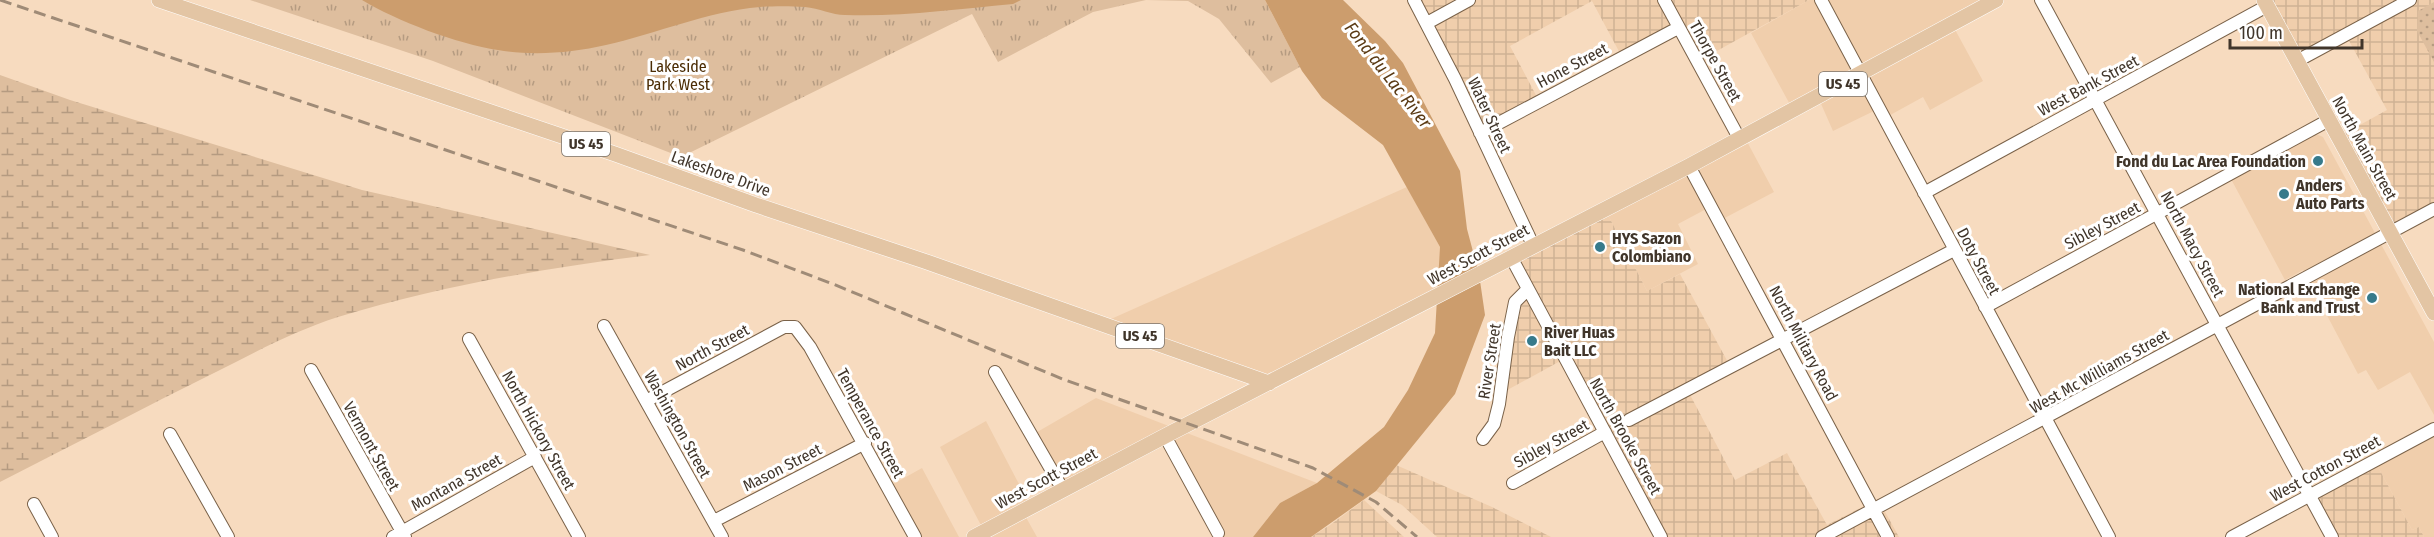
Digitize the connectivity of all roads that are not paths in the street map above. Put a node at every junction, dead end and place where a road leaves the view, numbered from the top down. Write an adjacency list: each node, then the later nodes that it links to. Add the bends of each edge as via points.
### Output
1 (159, 0): 36 (main road, Lakeshore Drive / US 45, via 615,154)
2 (1414, 0): 10 (street, Water Street)
3 (1469, 0): 10 (street)
4 (1664, 0): 11 (street, Thorpe Street)
5 (1821, 0): 13 (street, Doty Street)
6 (1996, 0): 13 (main road, West Scott Street / US 45)
7 (2041, 0): 14 (street, North Macy Street)
8 (2410, 0): 12 (street)
9 (2266, 3): 12 (main road, North Main Street); 14 (street, West Bank Street)
10 (1427, 23): 16 (street, Water Street)
11 (1678, 28): 16 (street, Hone Street); 17 (street, Thorpe Street)
12 (2297, 61): 15 (main road, North Main Street)
13 (1859, 75): 17 (main road, West Scott Street / US 45); 19 (street, Doty Street)
14 (2095, 99): 19 (street, West Bank Street); 21 (street, North Macy Street)
15 (2329, 120): 21 (street, Sibley Street); 22 (main road, North Main Street)
16 (1480, 133): 23 (street, Water Street)
17 (1739, 138): 18 (main road, West Scott Street / US 45)
18 (1689, 166): 23 (main road, West Scott Street / US 45); 32 (street, North Military Road)
19 (1924, 193): 24 (street, Doty Street)
20 (2434, 209): 22 (street, West Mc Williams Street)
21 (2158, 214): 27 (street, Sibley Street); 29 (street, North Macy Street)
22 (2391, 232): 28 (main road, North Main Street); 29 (street, West Mc Williams Street)
23 (1533, 246): 25 (main road, West Scott Street / US 45)
24 (1954, 250): 27 (street, Doty Street); 32 (street)
25 (1511, 257): 26 (street, North Brooke Street); 36 (main road, West Scott Street / US 45)
26 (1528, 289): 41 (street, North Brooke Street); 44 (street, River Street, via 1515,302 1499,404 1494,424)
27 (1984, 307): 39 (street, Doty Street)
28 (2434, 313)
29 (2217, 324): 39 (street, West Mc Williams Street); 49 (street, North Macy Street)
30 (604, 327): 37 (street, Washington Street)
31 (795, 327): 37 (street, North Street, via 784,327); 45 (street, Temperance Street)
32 (1783, 338): 38 (street); 51 (street, North Military Road)
33 (469, 339): 46 (street, North Hickory Street)
34 (311, 370): 55 (street, Vermont Street)
35 (995, 372): 48 (street)
36 (1269, 383): 43 (main road, West Scott Street)
37 (646, 401): 52 (street, Washington Street)
38 (1629, 420)
39 (2045, 420): 51 (street, West Mc Williams Street); 65 (street, Doty Street)
40 (2434, 429): 49 (street, West Cotton Street)
41 (1605, 432): 47 (street, Sibley Street); 62 (street, North Brooke Street)
42 (170, 434): 57 (street)
43 (1165, 436): 48 (main road, West Scott Street); 54 (street)
44 (1483, 439)
45 (865, 443): 52 (street, Mason Street); 60 (street, Temperance Street)
46 (535, 457): 55 (street, Montana Street); 58 (street, North Hickory Street)
47 (1513, 483)
48 (1064, 490): 53 (main road, West Scott Street)
49 (2309, 496): 66 (street, West Cotton Street); 67 (street, North Macy Street)
50 (33, 504): 56 (street)
51 (1873, 510): 63 (street, West Mc Williams Street); 64 (street, North Military Road)
52 (714, 521): 59 (street, Washington Street)
53 (996, 532): 61 (main road, West Scott Street)
54 (1218, 533)
55 (400, 535)
56 (52, 537)
57 (228, 537)
58 (579, 537)
59 (722, 537)
60 (915, 537)
61 (974, 537)
62 (1661, 537)
63 (1822, 537)
64 (1888, 537)
65 (2109, 537)
66 (2232, 537)
67 (2332, 537)

